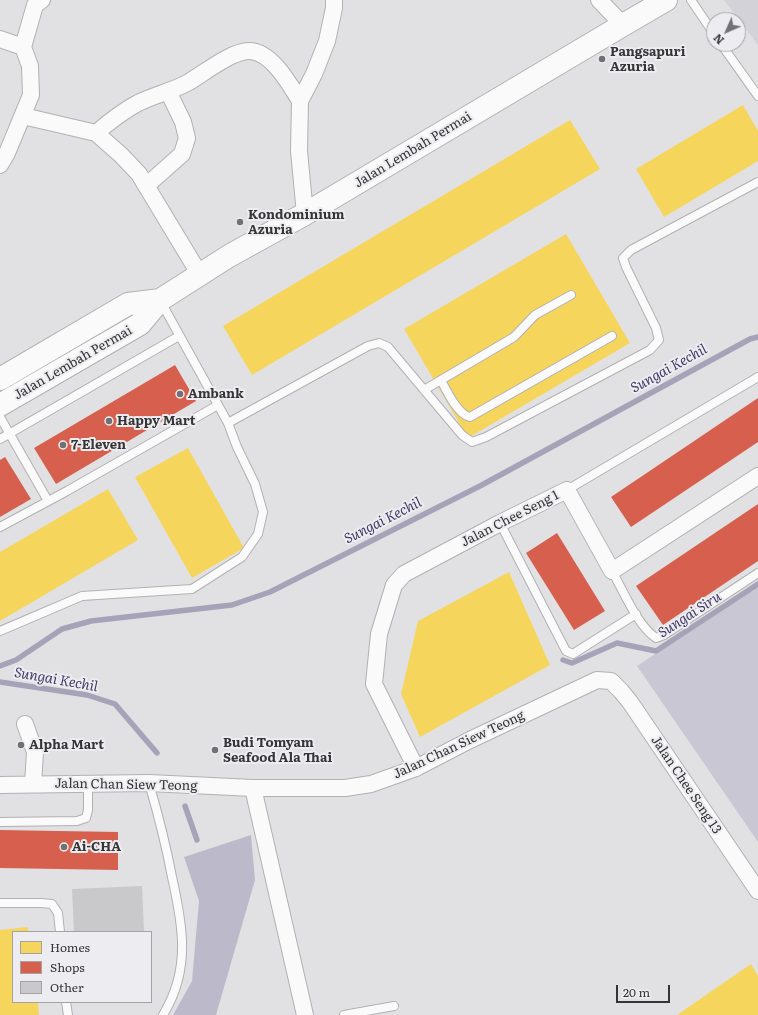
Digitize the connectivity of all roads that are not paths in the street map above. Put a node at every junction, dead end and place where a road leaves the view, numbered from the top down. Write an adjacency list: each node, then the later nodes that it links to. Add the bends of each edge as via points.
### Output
1 (334, 0): 13 (street, via 327,40)
2 (599, 0): 7 (street)
3 (666, 0): 7 (main road, Jalan Lembah Permai)
4 (691, 0): 6 (lane)
5 (37, 2): 9 (street)
6 (706, 22)
7 (623, 25): 19 (main road, Jalan Lembah Permai)
8 (0, 39): 9 (street)
9 (23, 47): 14 (street, via 30,66 31,94)
10 (727, 52): 12 (lane)
11 (168, 92): 13 (street, via 235,54 251,51 266,57 282,72); 15 (street, via 139,103); 18 (street, via 183,122 187,138 182,154)
12 (758, 96)
13 (300, 101): 19 (street, via 299,151)
14 (23, 116): 15 (street); 16 (street)
15 (96, 133): 18 (street, via 139,174)
16 (0, 164)
17 (758, 182): 28 (lane, via 631,250 623,258 656,328 659,340 650,350 472,442 462,435)
18 (146, 186): 20 (street)
19 (305, 214): 20 (main road, Jalan Lembah Permai)
20 (200, 275): 22 (main road, Jalan Lembah Permai)
21 (571, 295): 27 (lane, via 535,315 514,338)
22 (160, 300): 23 (lane); 26 (main road, Jalan Lembah Permai, via 128,304); 29 (main road, Jalan Lembah Permai, via 140,324)
23 (179, 336): 30 (lane); 33 (lane)
24 (612, 336): 27 (lane, via 470,416 458,408)
25 (758, 378): 36 (lane)
26 (0, 379)
27 (441, 380): 28 (lane)
28 (424, 390): 32 (lane, via 388,347 379,343 368,346)
29 (0, 405)
30 (218, 406): 32 (lane); 37 (lane)
31 (0, 417): 33 (lane)
32 (228, 423): 43 (lane, via 255,484 263,512 258,534 242,557 192,589 82,596)
33 (10, 434): 34 (lane); 37 (lane)
34 (0, 439)
35 (758, 476): 40 (street)
36 (567, 490): 38 (street, Jalan Chee Seng 1); 40 (street, Jalan Chee Seng 1)
37 (48, 500): 39 (lane)
38 (500, 523): 42 (lane, via 566,651 573,654); 46 (street, Jalan Chee Seng 1, via 404,574 394,585 379,634 374,684)
39 (0, 527)
40 (612, 571): 42 (lane)
41 (758, 573): 42 (lane, via 656,638 648,632)
42 (636, 614)
43 (0, 631)
44 (611, 681): 46 (street, Jalan Chan Siew Teong, via 597,680); 53 (street, Jalan Chee Seng 13, via 622,690)
45 (25, 724): 50 (street, via 36,752)
46 (416, 768): 51 (street, Jalan Chan Siew Teong, via 371,784 345,788)
47 (149, 782): 48 (street, Jalan Chan Siew Teong); 51 (street, Jalan Chan Siew Teong); 59 (lane, via 164,836 182,931 182,956 177,986)
48 (88, 783): 50 (street, Jalan Chan Siew Teong); 52 (lane, via 86,818 77,822)
49 (0, 784): 50 (street, Jalan Chan Siew Teong)
50 (33, 784)
51 (253, 788): 60 (street)
52 (0, 822)
53 (758, 891)
54 (0, 903): 55 (lane, via 52,904 58,913)
55 (60, 931)
56 (66, 1003): 58 (lane)
57 (394, 1006): 61 (lane)
58 (68, 1015)
59 (163, 1015)
60 (305, 1015)
61 (344, 1015)

